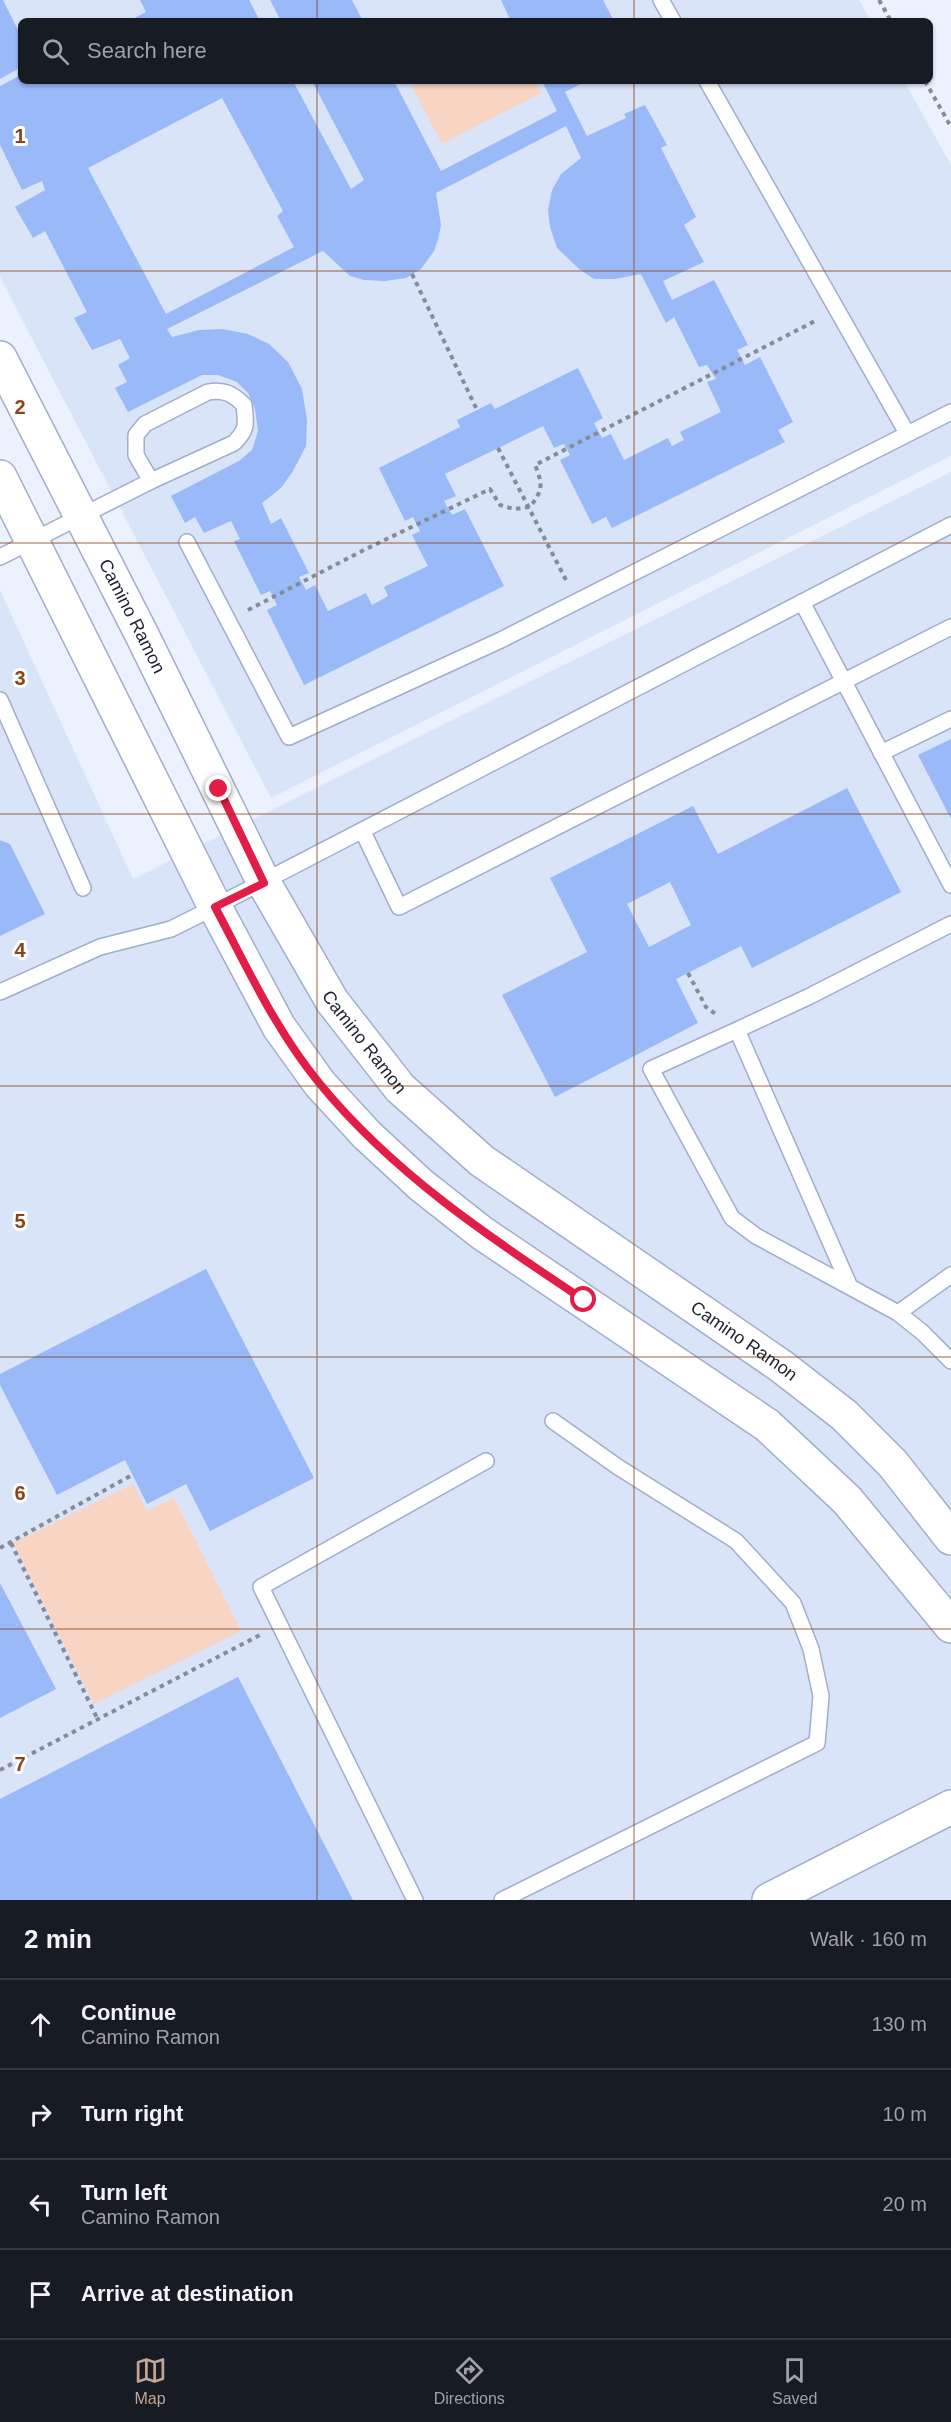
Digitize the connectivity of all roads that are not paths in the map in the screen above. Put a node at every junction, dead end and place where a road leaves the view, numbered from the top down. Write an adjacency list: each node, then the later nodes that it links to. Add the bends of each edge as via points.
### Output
1 (661, 0): 2 (lane)
2 (671, 18)
3 (709, 84): 6 (lane)
4 (0, 358): 9 (street, Camino Ramon)
5 (951, 412): 6 (lane)
6 (907, 433): 12 (lane, via 501,640 290,737)
7 (0, 477): 11 (street)
8 (151, 481): 8 (lane, via 234,443 244,432 244,405 233,394 217,390 145,424 136,435 136,455); 9 (lane)
9 (81, 517): 11 (lane); 21 (street, Camino Ramon)
10 (951, 525): 14 (lane)
11 (31, 542): 13 (lane); 24 (street)
12 (187, 542)
13 (0, 557)
14 (802, 602): 16 (lane); 20 (lane)
15 (951, 627): 16 (lane)
16 (844, 681): 19 (lane); 20 (lane, via 399,907)
17 (0, 700): 23 (lane)
18 (951, 719): 19 (lane)
19 (881, 753): 22 (lane)
20 (363, 832): 21 (lane)
21 (264, 883): 24 (lane); 34 (street, Camino Ramon, via 332,1001 400,1088 482,1161 781,1366 844,1415 893,1464)
22 (951, 885)
23 (83, 888)
24 (215, 907): 26 (lane, via 171,929 100,947); 35 (street, via 279,1027 320,1084 367,1135 421,1185 482,1233 767,1425 847,1500)
25 (951, 924): 27 (lane)
26 (0, 992)
27 (737, 1030): 29 (lane); 29 (lane, via 651,1069 732,1218 756,1236)
28 (951, 1275): 30 (lane)
29 (850, 1287): 30 (lane)
30 (898, 1313): 31 (lane)
31 (951, 1361)
32 (553, 1421): 38 (lane, via 618,1467 736,1540 793,1603 811,1648 821,1696 817,1743)
33 (486, 1461): 37 (lane, via 261,1587)
34 (951, 1538)
35 (951, 1626)
36 (951, 1807): 39 (street)
37 (415, 1900)
38 (502, 1900)
39 (769, 1900)

